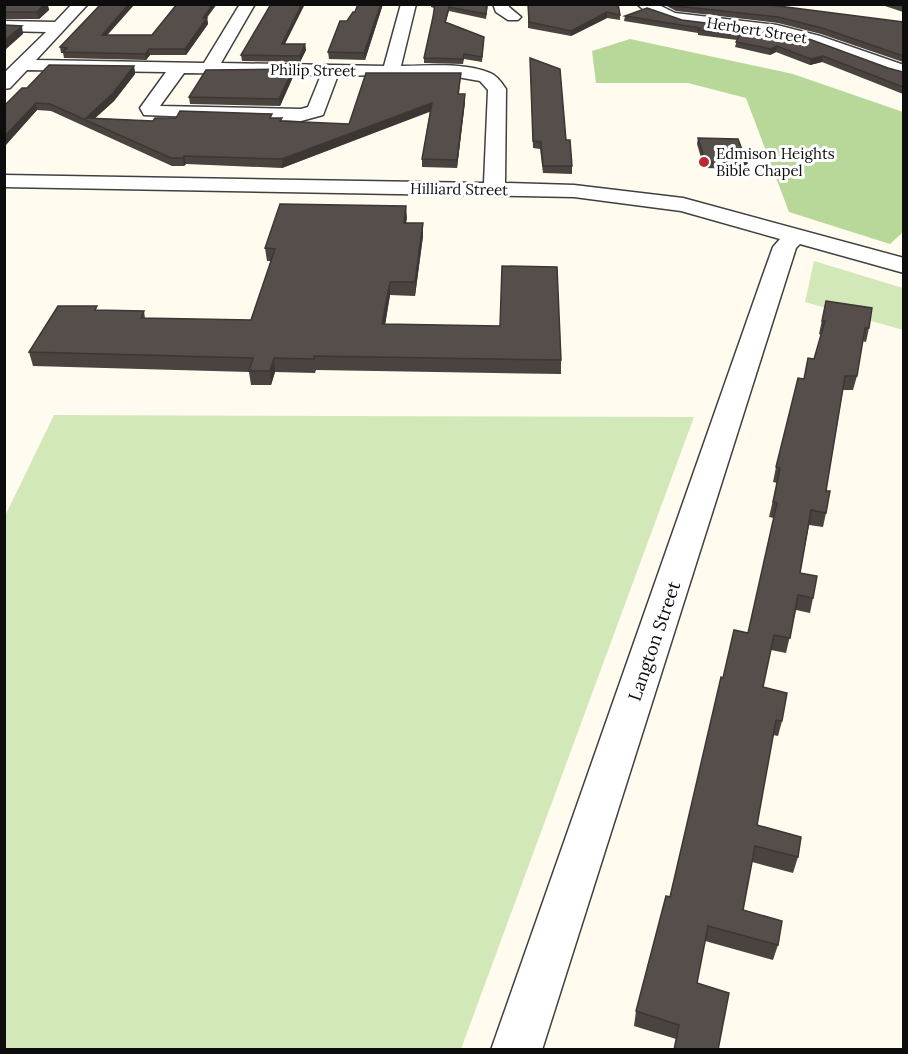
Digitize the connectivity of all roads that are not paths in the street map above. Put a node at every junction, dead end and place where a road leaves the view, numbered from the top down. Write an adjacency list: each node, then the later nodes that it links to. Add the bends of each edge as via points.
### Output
1 (81, 4): 8 (street)
2 (248, 4): 10 (street)
3 (409, 4): 11 (street)
4 (501, 4): 6 (street, via 501,9)
5 (644, 4): 12 (street, Herbert Street, via 672,17 805,37)
6 (513, 17)
7 (4, 26): 8 (street)
8 (59, 27): 14 (street)
9 (179, 67): 10 (street, Philip Street); 13 (street, via 148,108 151,111 311,113 316,111); 14 (street, Philip Street)
10 (209, 68): 13 (street, Philip Street)
11 (391, 70): 13 (street, Philip Street); 16 (street, Philip Street, via 486,77 496,89)
12 (903, 70)
13 (331, 71)
14 (11, 75)
15 (4, 181): 16 (street, Hilliard Street)
16 (494, 190): 17 (street, Hilliard Street, via 628,196 683,205)
17 (795, 235): 18 (street, Hilliard Street); 19 (street, Langton Street, via 785,247 775,275)
18 (903, 266)
19 (516, 1050)

